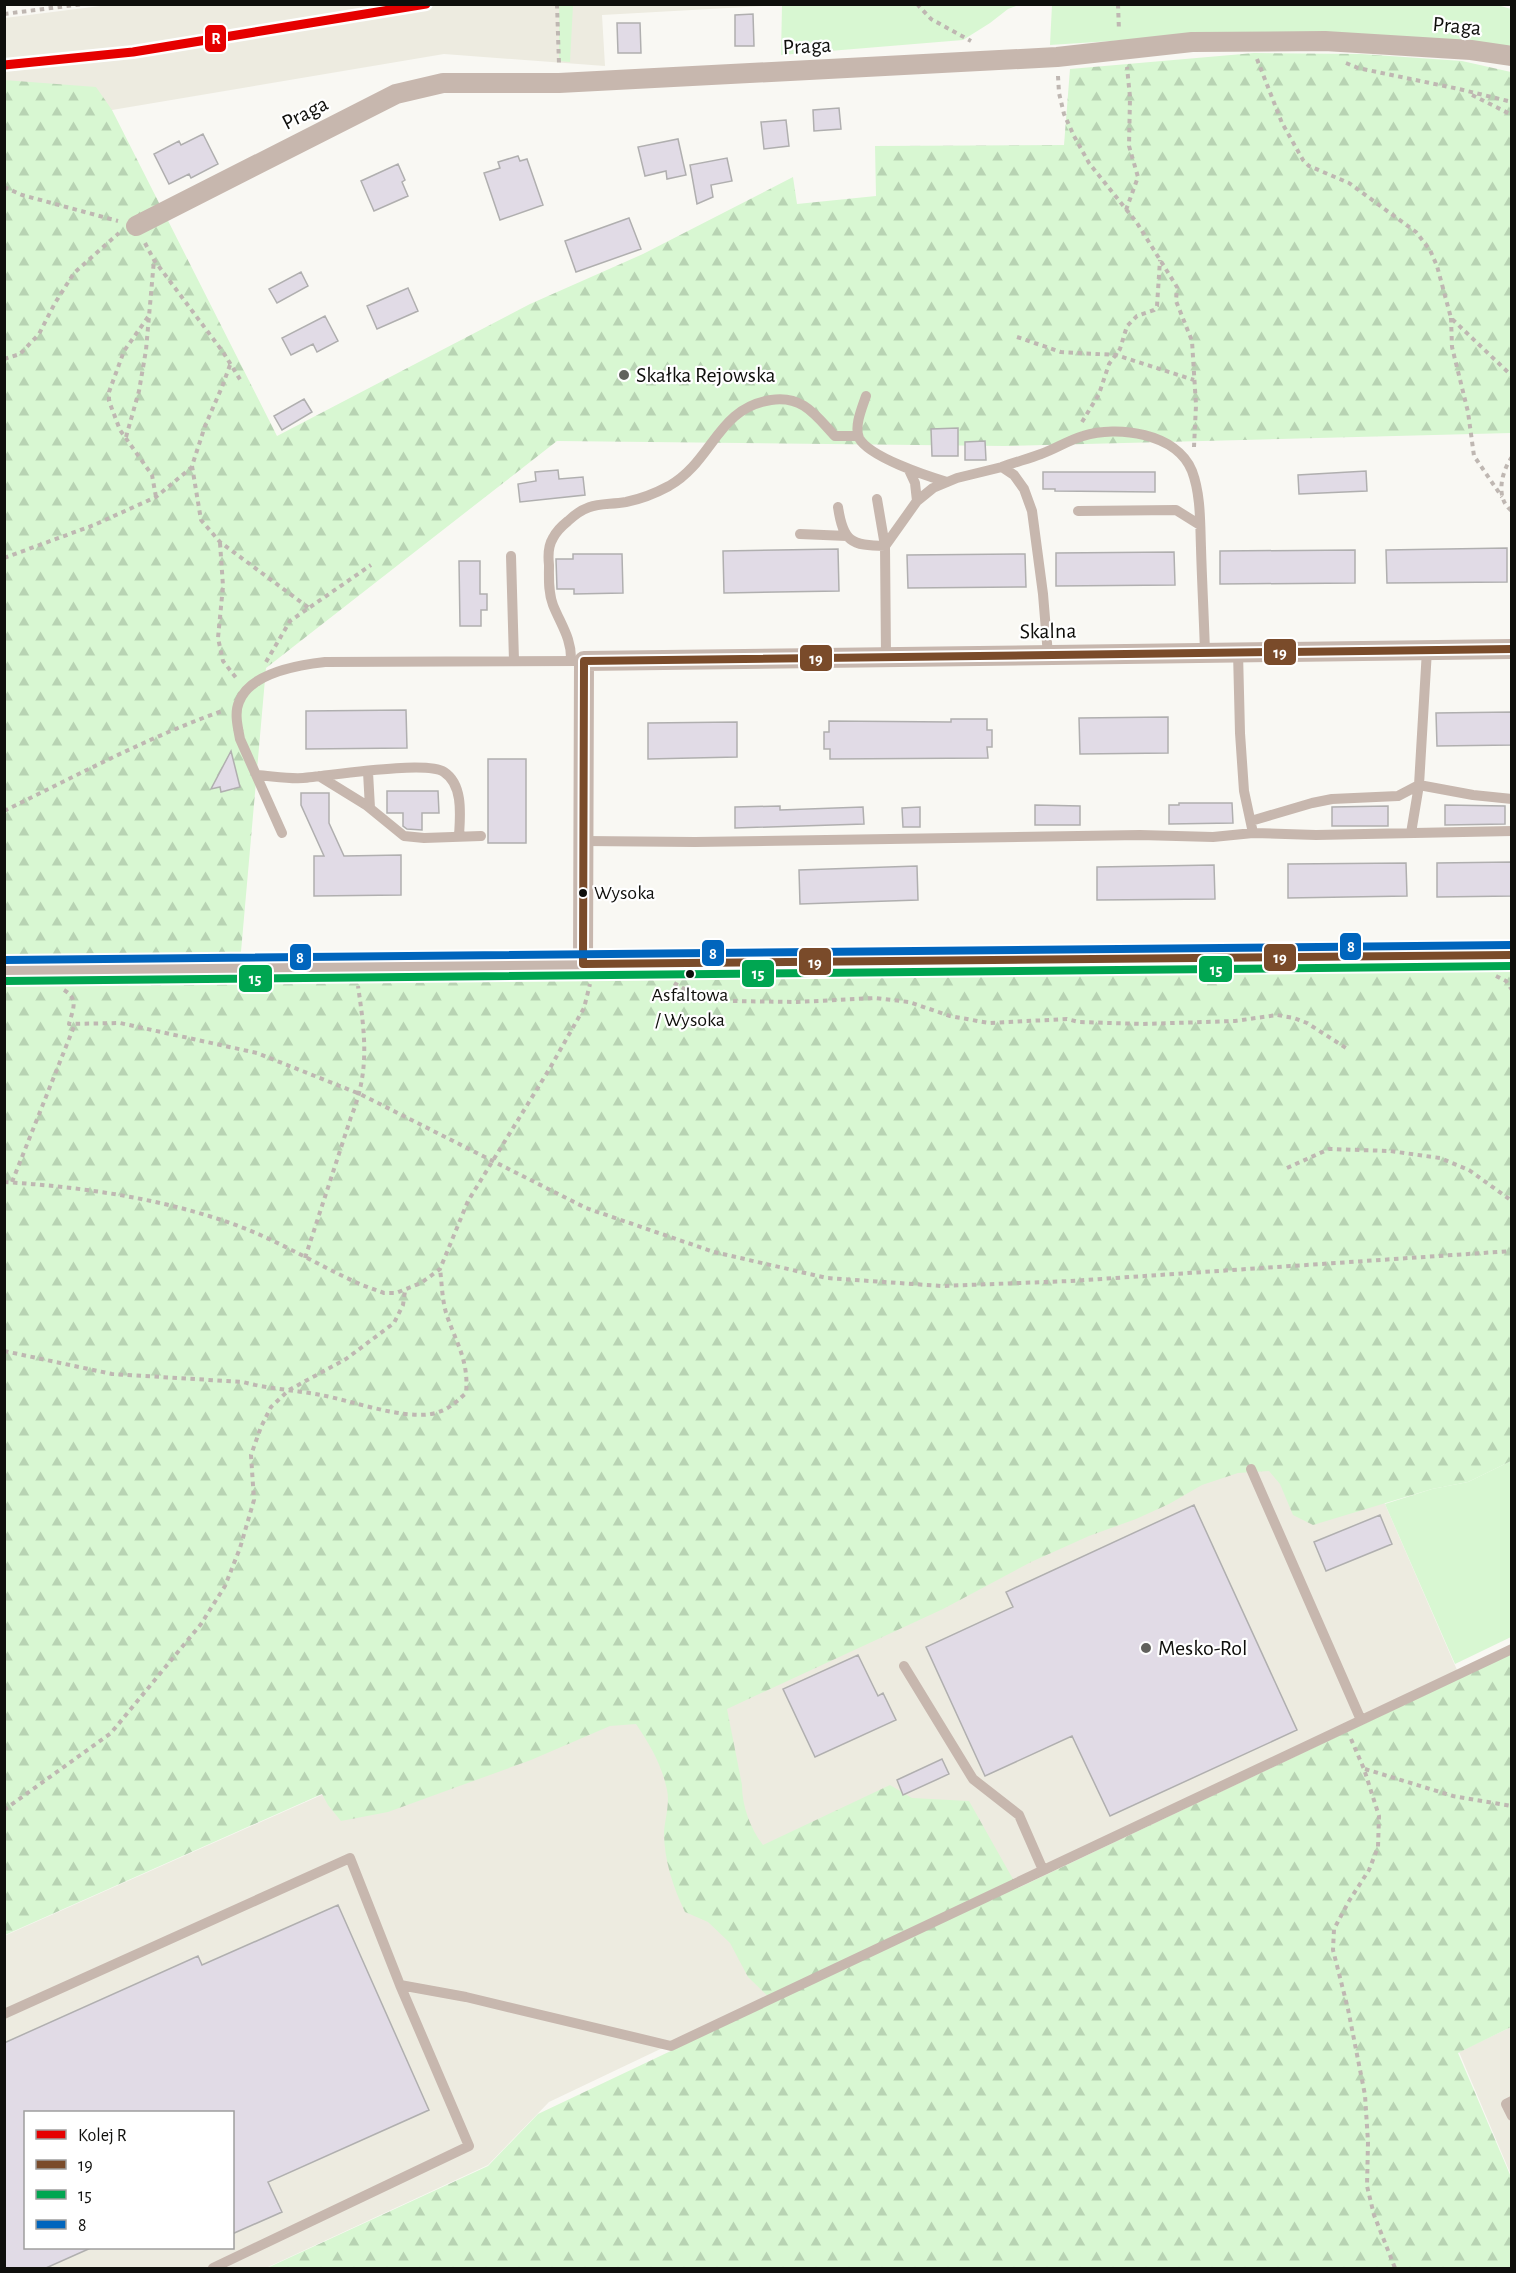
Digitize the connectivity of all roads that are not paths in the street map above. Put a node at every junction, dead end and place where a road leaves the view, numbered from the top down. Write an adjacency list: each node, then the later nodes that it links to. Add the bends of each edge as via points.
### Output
1 (1512, 56): 2 (street, Praga, via 1324,41 1192,42 1057,57 559,83 443,83 403,92)
2 (136, 226)
3 (866, 396): 4 (lane)
4 (858, 436): 6 (lane, via 890,461); 24 (lane, via 835,436 814,412 799,403 774,399 754,403 727,422 699,461 670,485 625,502 596,504 580,510 552,538 548,551 550,594)
5 (1002, 467): 7 (lane); 12 (lane, via 1105,432 1156,438 1173,448 1192,471); 21 (lane, via 1024,489 1032,512)
6 (909, 470): 7 (lane); 9 (lane)
7 (947, 482): 9 (lane)
8 (877, 499): 15 (lane)
9 (917, 501): 15 (lane)
10 (838, 507): 14 (lane)
11 (1078, 511): 12 (lane, via 1176,510)
12 (1200, 525): 20 (lane)
13 (800, 534): 14 (lane)
14 (847, 536): 15 (lane, via 860,545)
15 (885, 546): 22 (lane)
16 (511, 556): 23 (lane)
17 (1512, 649): 18 (street, Skalna)
18 (1427, 650): 19 (street, Skalna); 28 (lane)
19 (1239, 652): 20 (street, Skalna); 31 (lane, via 1244,791)
20 (1205, 653): 21 (street, Skalna)
21 (1048, 655): 22 (street, Skalna)
22 (886, 657): 24 (street, Skalna)
23 (514, 661): 24 (lane); 26 (lane, via 325,662 297,665 258,682 250,686 238,706 237,724)
24 (578, 661): 38 (street)
25 (368, 772): 27 (lane); 30 (lane); 36 (lane, via 416,768 446,773 461,804)
26 (257, 776): 27 (lane); 33 (lane)
27 (318, 776): 30 (lane)
28 (1419, 785): 29 (lane); 31 (lane, via 1398,796 1332,799); 35 (lane)
29 (1512, 799)
30 (370, 808): 36 (lane, via 404,836)
31 (1251, 821): 34 (lane)
32 (1512, 831): 35 (lane)
33 (282, 833)
34 (1253, 833): 35 (lane); 38 (lane, via 1213,837)
35 (1412, 833)
36 (459, 836): 37 (lane)
37 (481, 836)
38 (584, 841): 40 (street)
39 (1512, 955): 40 (street)
40 (583, 964): 41 (street)
41 (4, 971)
42 (1251, 1469): 45 (lane)
43 (1512, 1649): 45 (lane)
44 (904, 1666): 46 (lane, via 973,1779 1019,1815)
45 (1360, 1720): 46 (lane)
46 (1043, 1870): 47 (lane, via 671,2046)
47 (400, 1985): 48 (lane, via 350,1858); 51 (lane, via 469,2146)
48 (4, 2014)
49 (1512, 2101): 50 (lane, via 1506,2104)
50 (1512, 2116)
51 (213, 2268)

